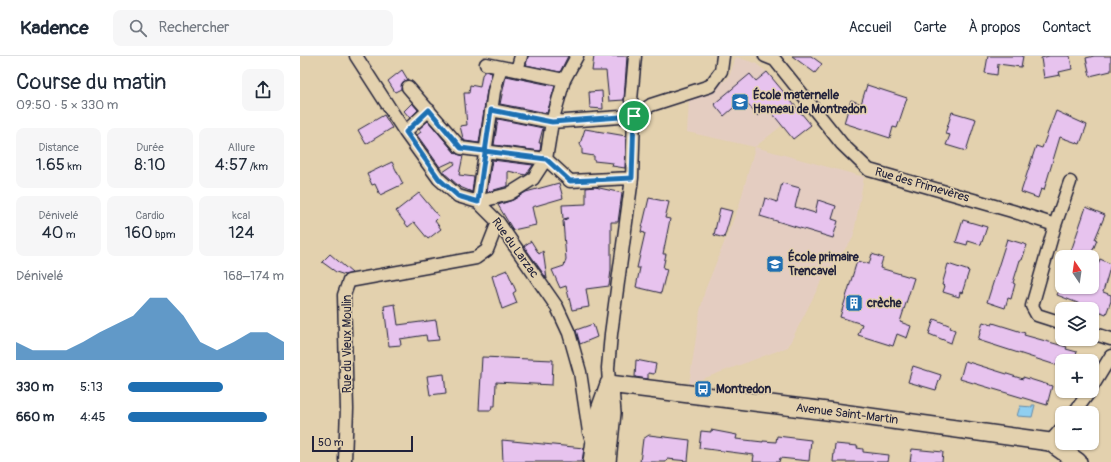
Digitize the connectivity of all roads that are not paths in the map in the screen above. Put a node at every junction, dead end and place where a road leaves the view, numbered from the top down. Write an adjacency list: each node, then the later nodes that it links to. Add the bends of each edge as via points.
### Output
1 (356, 56): 16 (street, Rue du Larzac)
2 (521, 56): 9 (street)
3 (577, 56): 10 (street)
4 (635, 56): 14 (street, via 631,100)
5 (723, 56): 14 (street, via 721,71 710,86 651,105)
6 (766, 56): 23 (street, Rue des Primevères, via 775,60 842,144 869,170)
7 (486, 64): 8 (street)
8 (501, 67): 9 (street); 13 (street)
9 (517, 70): 10 (street)
10 (564, 80): 15 (street)
11 (408, 87): 12 (street)
12 (429, 110): 16 (street); 17 (street, via 461,148)
13 (491, 110): 15 (street); 17 (street)
14 (634, 116): 15 (street); 19 (street)
15 (552, 122): 18 (street)
16 (406, 132): 21 (street, Rue du Larzac, via 439,179 458,196)
17 (485, 152): 18 (street); 21 (street)
18 (546, 159): 19 (street, via 570,181); 21 (street, via 533,179 509,194)
19 (632, 178): 29 (street, via 611,334)
20 (1070, 182): 23 (street)
21 (478, 202): 22 (street, Rue du Larzac)
22 (498, 222): 32 (street, Rue du Larzac, via 557,307 569,333 580,372 589,432); 33 (street, Rue du Vieux Moulin, via 487,250 476,258 350,280 344,295 347,409)
23 (1055, 225): 24 (street, via 1032,306 1037,315)
24 (1055, 321)
25 (1099, 335): 26 (street)
26 (1111, 339)
27 (1111, 356): 28 (street)
28 (1099, 376)
29 (609, 384): 31 (street, Avenue Saint-Martin); 32 (street, via 612,413)
30 (1055, 436): 31 (street)
31 (1050, 442): 35 (street, Avenue Saint-Martin)
32 (603, 451): 34 (street)
33 (345, 460)
34 (592, 462)
35 (1078, 462)

